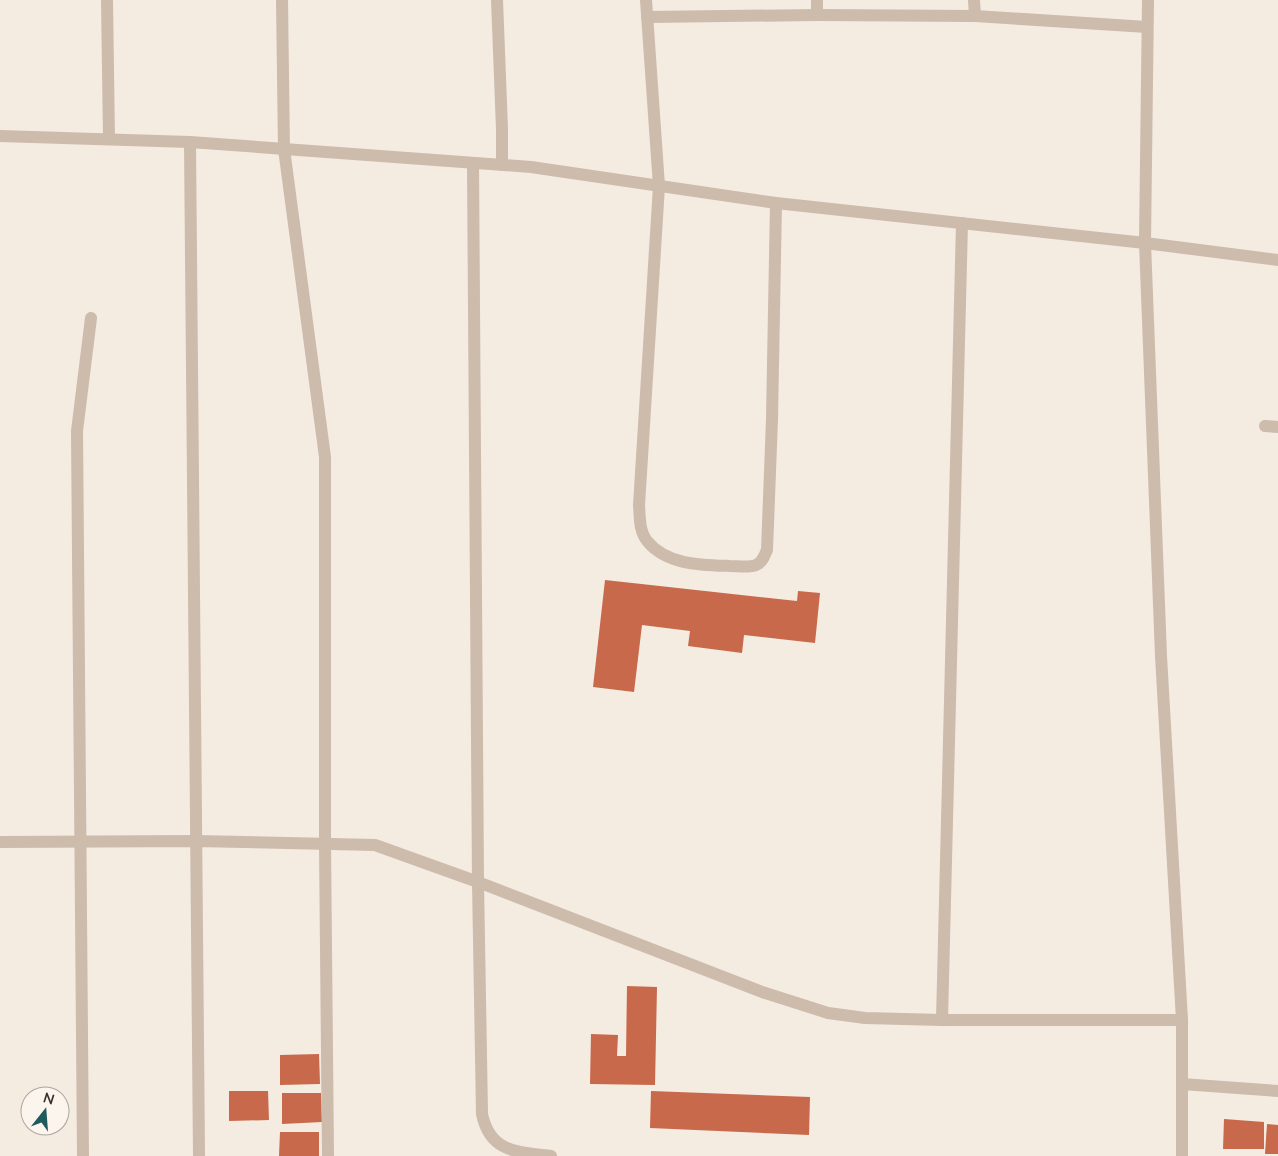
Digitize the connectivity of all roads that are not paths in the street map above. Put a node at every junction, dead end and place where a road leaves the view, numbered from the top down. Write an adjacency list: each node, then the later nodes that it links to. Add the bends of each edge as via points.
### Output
1 (106, 0): 13 (street)
2 (282, 0): 15 (street)
3 (497, 0): 17 (street)
4 (646, 0): 10 (street)
5 (817, 0): 8 (street)
6 (974, 0): 9 (street)
7 (1148, 0): 11 (street)
8 (817, 14): 9 (street); 10 (street)
9 (976, 16): 11 (street)
10 (647, 17): 18 (street)
11 (1147, 27): 21 (street)
12 (0, 136): 13 (street)
13 (109, 139): 14 (street)
14 (190, 142): 15 (street); 24 (street)
15 (284, 150): 16 (street); 27 (street, via 325,457)
16 (474, 163): 17 (street); 28 (street)
17 (502, 165): 18 (street)
18 (659, 186): 19 (street); 19 (street, via 639,505 641,528 646,541 659,552 698,564 756,565 763,560 767,550)
19 (776, 203): 20 (street)
20 (962, 223): 21 (street); 29 (street)
21 (1145, 243): 22 (street); 30 (street, via 1161,656)
22 (1278, 260)
23 (91, 318): 26 (street, via 77,431)
24 (196, 841): 26 (street); 27 (street); 34 (street)
25 (0, 842): 26 (street)
26 (81, 842): 33 (street)
27 (325, 844): 28 (street, via 375,845); 35 (street)
28 (478, 882): 29 (street, via 762,992 828,1013 865,1018); 36 (street, via 482,1114 485,1127 503,1147)
29 (942, 1020): 30 (street)
30 (1182, 1020): 31 (street)
31 (1182, 1084): 32 (street); 37 (street)
32 (1278, 1091)
33 (83, 1156)
34 (199, 1156)
35 (328, 1156)
36 (551, 1156)
37 (1182, 1156)

